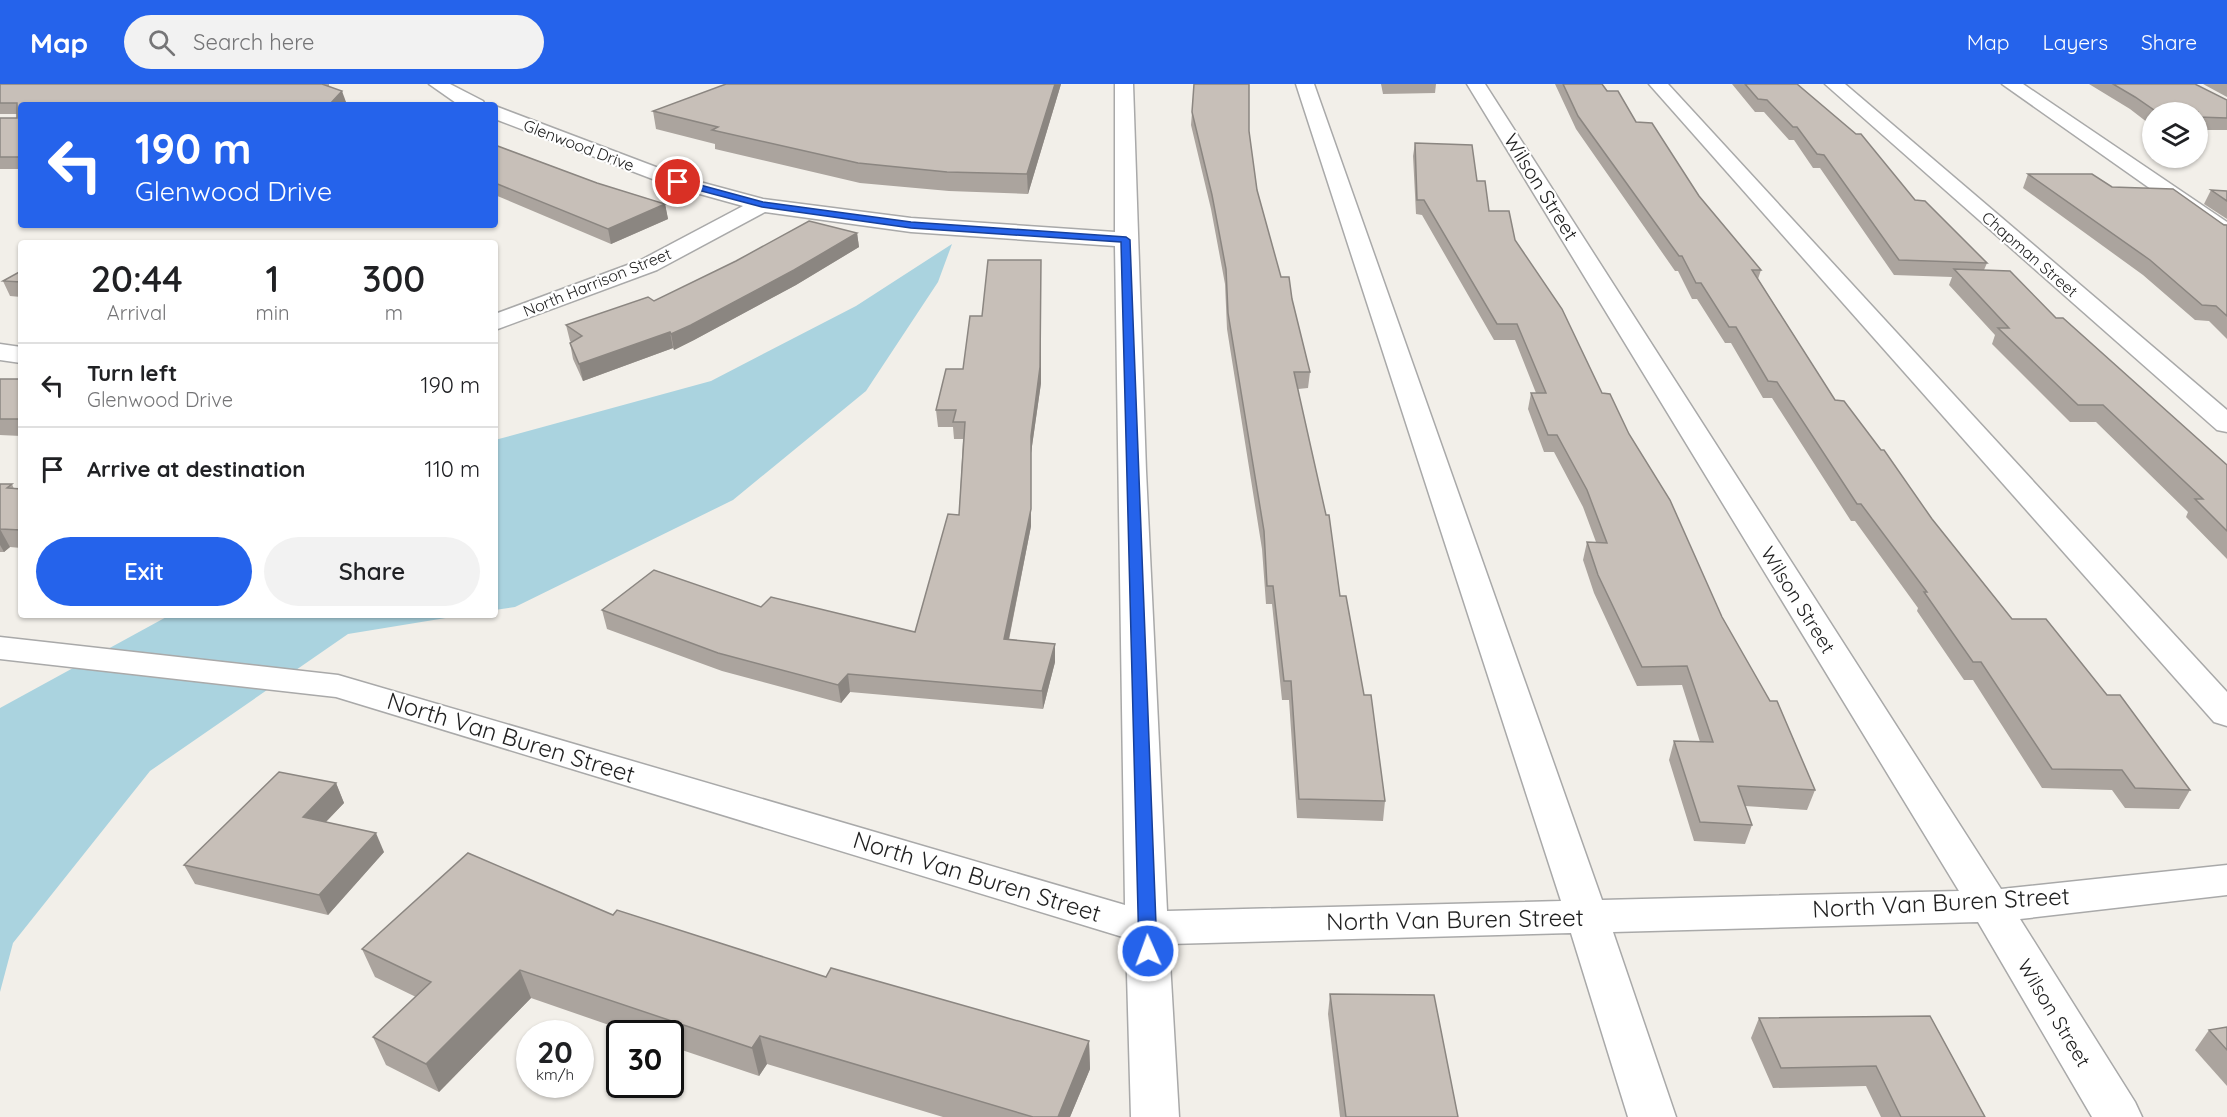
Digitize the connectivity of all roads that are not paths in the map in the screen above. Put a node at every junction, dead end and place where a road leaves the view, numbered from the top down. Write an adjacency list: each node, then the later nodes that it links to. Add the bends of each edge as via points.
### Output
1 (438, 84): 8 (street)
2 (1124, 84): 12 (street)
3 (1305, 84): 21 (street)
4 (1476, 84): 20 (street, Wilson Street)
5 (1658, 84): 18 (street)
6 (1834, 84): 16 (street, Chapman Street)
7 (2011, 84): 11 (street)
8 (467, 102)
9 (498, 113): 10 (street, Glenwood Drive, via 678,182)
10 (762, 205): 12 (street, Glenwood Drive, via 911,225); 13 (street, North Harrison Street, via 649,265)
11 (2227, 231)
12 (1126, 240): 22 (street)
13 (498, 322)
14 (0, 352): 15 (street)
15 (18, 355)
16 (2227, 424)
17 (0, 648): 22 (street, North Van Buren Street, via 338,686)
18 (2227, 714)
19 (2227, 880): 20 (street, North Van Buren Street)
20 (1990, 906): 21 (street, North Van Buren Street); 25 (street, Wilson Street)
21 (1587, 916): 22 (street, North Van Buren Street); 24 (street)
22 (1147, 928): 23 (street)
23 (1155, 1117)
24 (1652, 1117)
25 (2118, 1117)

